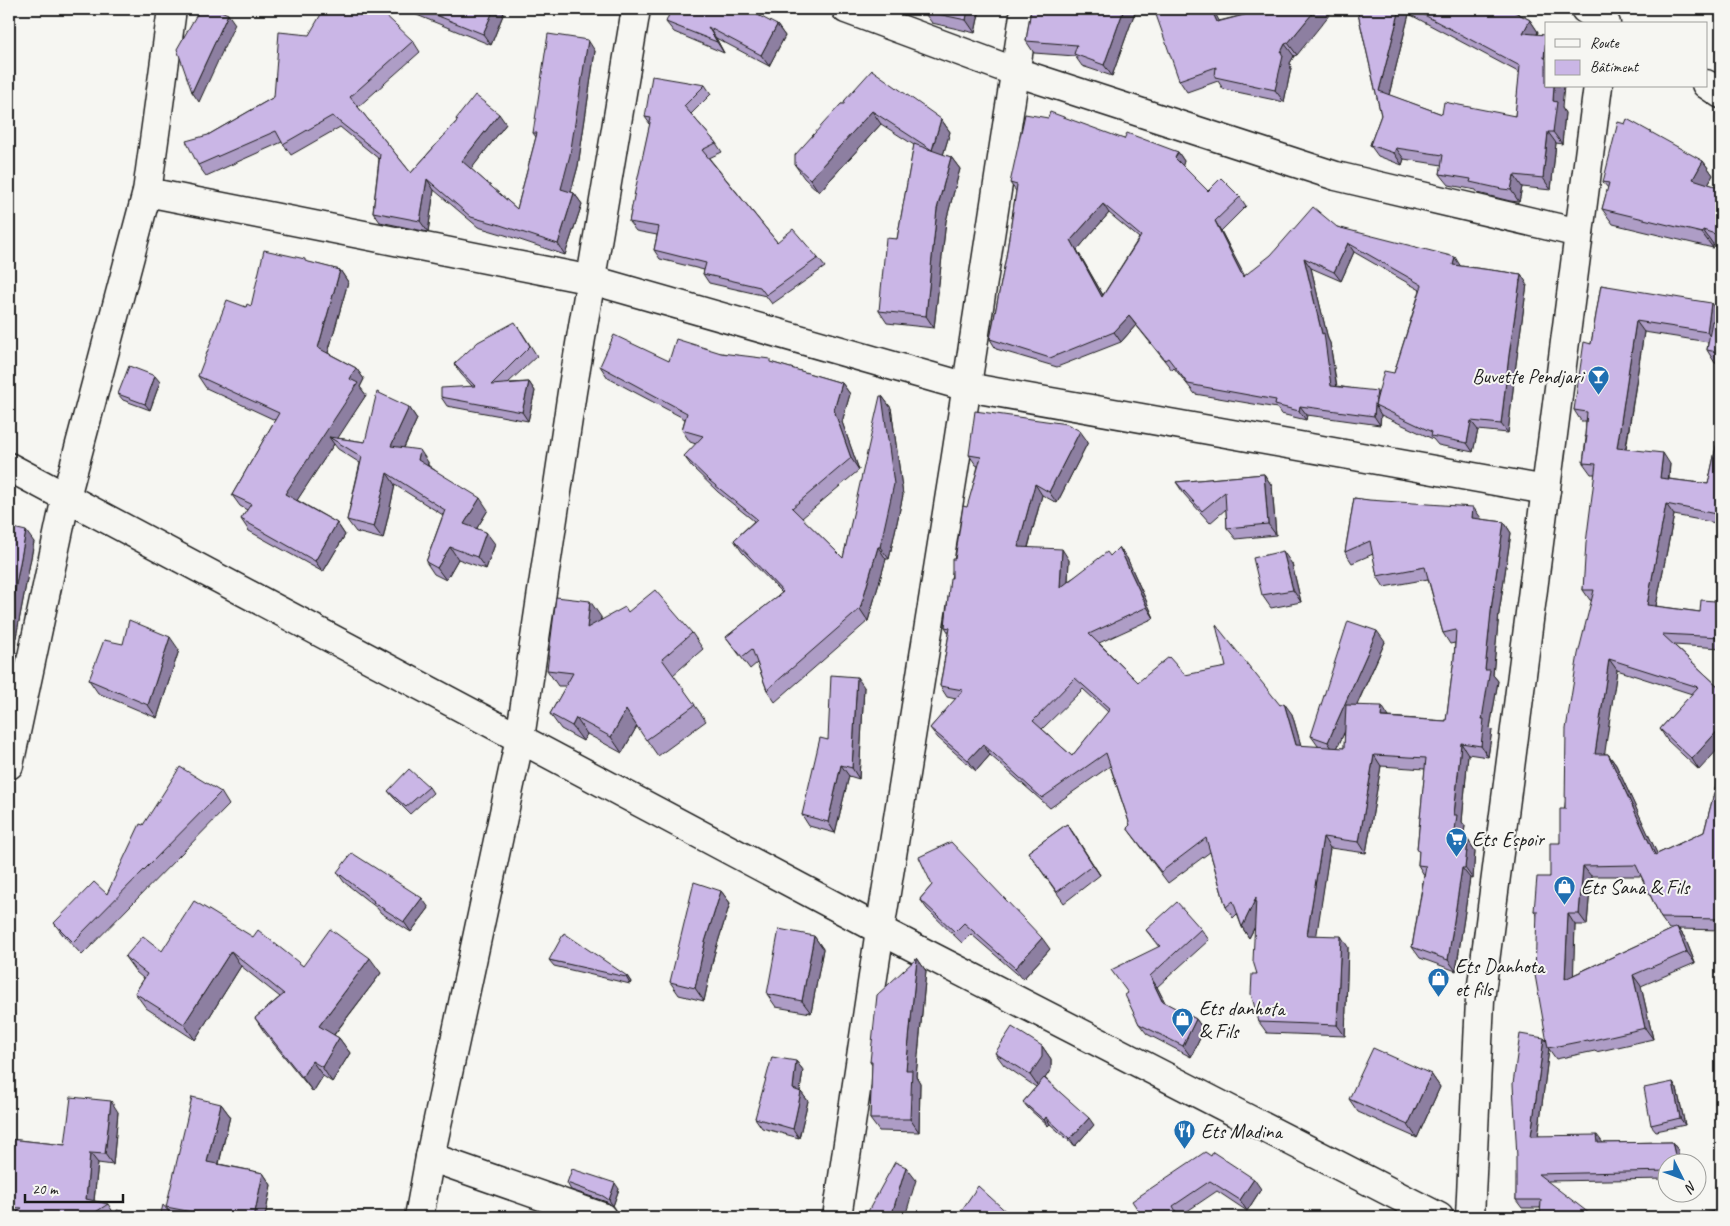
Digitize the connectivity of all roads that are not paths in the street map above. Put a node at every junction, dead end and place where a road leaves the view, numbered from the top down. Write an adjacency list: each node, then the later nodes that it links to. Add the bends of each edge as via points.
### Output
1 (172, 9): 13 (street)
2 (636, 9): 15 (street)
3 (846, 9): 9 (street)
4 (1025, 9): 9 (street)
5 (1585, 9): 7 (street)
6 (1608, 9): 8 (street)
7 (1603, 22)
8 (1606, 22)
9 (1016, 72): 14 (street, via 1336,176); 16 (street)
10 (1708, 85): 12 (street)
11 (1598, 88): 14 (street)
12 (1721, 94)
13 (147, 192): 15 (street); 19 (street)
14 (1579, 233): 18 (street)
15 (592, 280): 16 (street); 20 (street)
16 (967, 387): 18 (street); 22 (street)
17 (9, 467): 19 (street)
18 (1546, 490): 28 (street, via 1480,1000)
19 (66, 497): 20 (street); 21 (street)
20 (520, 738): 22 (street); 23 (street)
21 (9, 759)
22 (880, 930): 26 (street); 27 (street)
23 (430, 1157): 24 (street); 25 (street)
24 (419, 1217)
25 (602, 1217)
26 (838, 1217)
27 (1439, 1217)
28 (1470, 1217)

